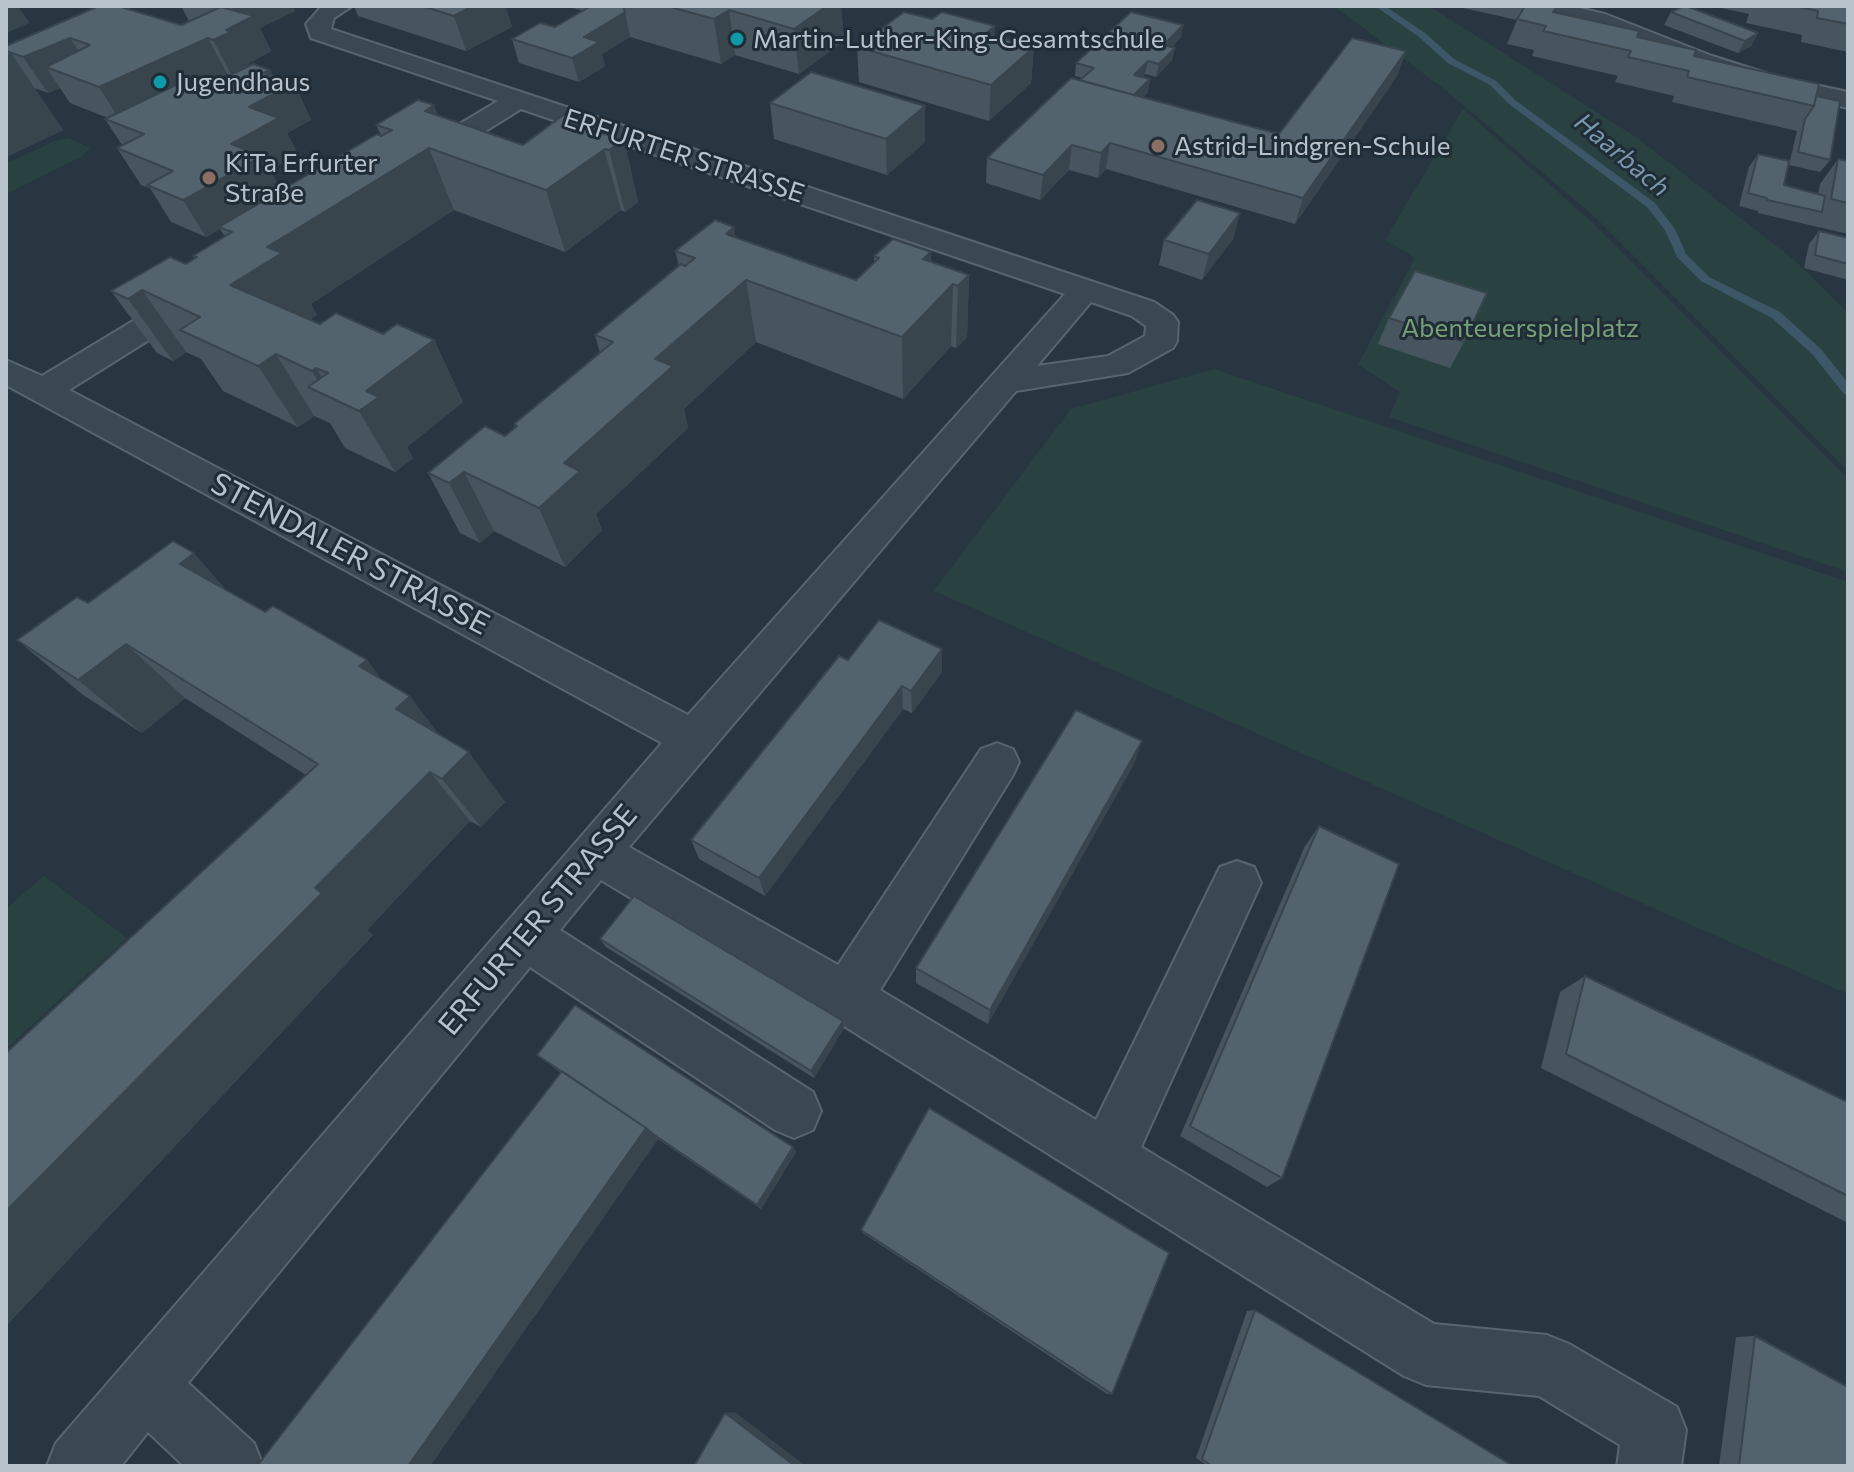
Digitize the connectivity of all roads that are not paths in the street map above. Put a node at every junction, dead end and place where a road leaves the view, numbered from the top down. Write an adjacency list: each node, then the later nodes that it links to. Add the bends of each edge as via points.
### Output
1 (340, 6): 3 (street, ERFURTER STRASSE, via 326,13 318,24 320,33)
2 (1539, 6): 4 (street, via 1597,19 1772,83)
3 (518, 100): 5 (street); 7 (street, ERFURTER STRASSE)
4 (1848, 100)
5 (396, 175)
6 (220, 282): 10 (street)
7 (1085, 290): 9 (street, ERFURTER STRASSE); 9 (street, ERFURTER STRASSE, via 1143,309 1162,322 1161,341 1116,365)
8 (6, 371): 10 (street, STENDALER STRASSE)
9 (1006, 382): 11 (street, ERFURTER STRASSE)
10 (44, 390): 11 (street, STENDALER STRASSE)
11 (694, 739): 13 (street, ERFURTER STRASSE)
12 (997, 762): 16 (street)
13 (595, 852): 15 (street, ERFURTER STRASSE); 16 (street)
14 (1237, 883): 18 (street)
15 (525, 935): 17 (street); 19 (street, ERFURTER STRASSE)
16 (846, 998): 18 (street)
17 (794, 1111)
18 (1107, 1159): 22 (street, via 1426,1354 1547,1366 1654,1430)
19 (146, 1387): 20 (street, ERFURTER STRASSE); 21 (street)
20 (79, 1466)
21 (231, 1466)
22 (1649, 1466)

